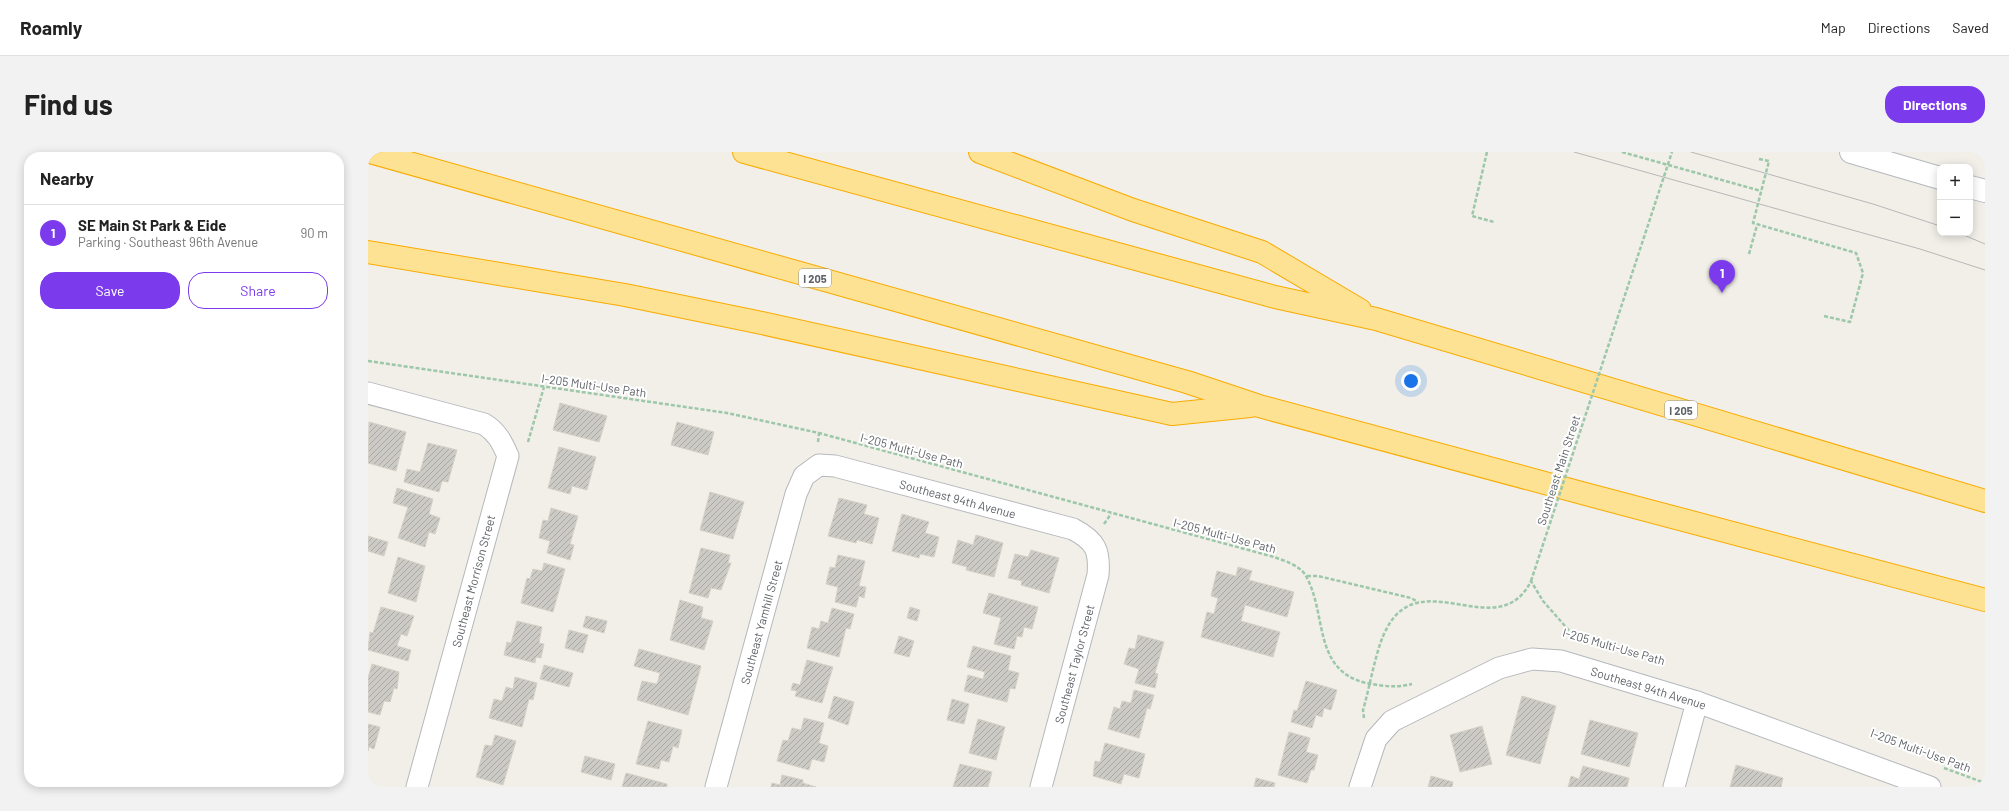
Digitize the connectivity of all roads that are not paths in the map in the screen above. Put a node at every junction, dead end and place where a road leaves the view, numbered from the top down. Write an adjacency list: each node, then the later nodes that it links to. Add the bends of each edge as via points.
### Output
1 (370, 152): 11 (highway, I 205, via 1187,382)
2 (744, 152): 9 (highway, I 205, via 1275,298)
3 (980, 152): 9 (highway, via 1133,210 1262,252)
4 (1851, 152): 5 (street)
5 (1937, 177)
6 (1973, 188): 7 (street)
7 (1985, 191)
8 (368, 252): 11 (highway, via 617,294 750,320 1172,414)
9 (1376, 319): 13 (highway, I 205)
10 (368, 393): 17 (street, Southeast Morrison Street, via 484,424 502,441 508,456)
11 (1260, 406): 15 (highway, I 205)
12 (819, 465): 14 (street, Southeast 94th Avenue, via 835,466 1073,529); 18 (street, Southeast Yamhill Street, via 804,476 796,494)
13 (1985, 501)
14 (1092, 542): 19 (street, Southeast Taylor Street, via 1099,556 1098,575)
15 (1985, 600)
16 (1697, 702): 20 (street, Southeast 94th Avenue, via 1561,661 1532,659 1499,668 1392,721 1376,739); 21 (street); 22 (street, Southeast 94th Avenue)
17 (417, 787)
18 (716, 787)
19 (1041, 787)
20 (1360, 787)
21 (1674, 787)
22 (1930, 787)

